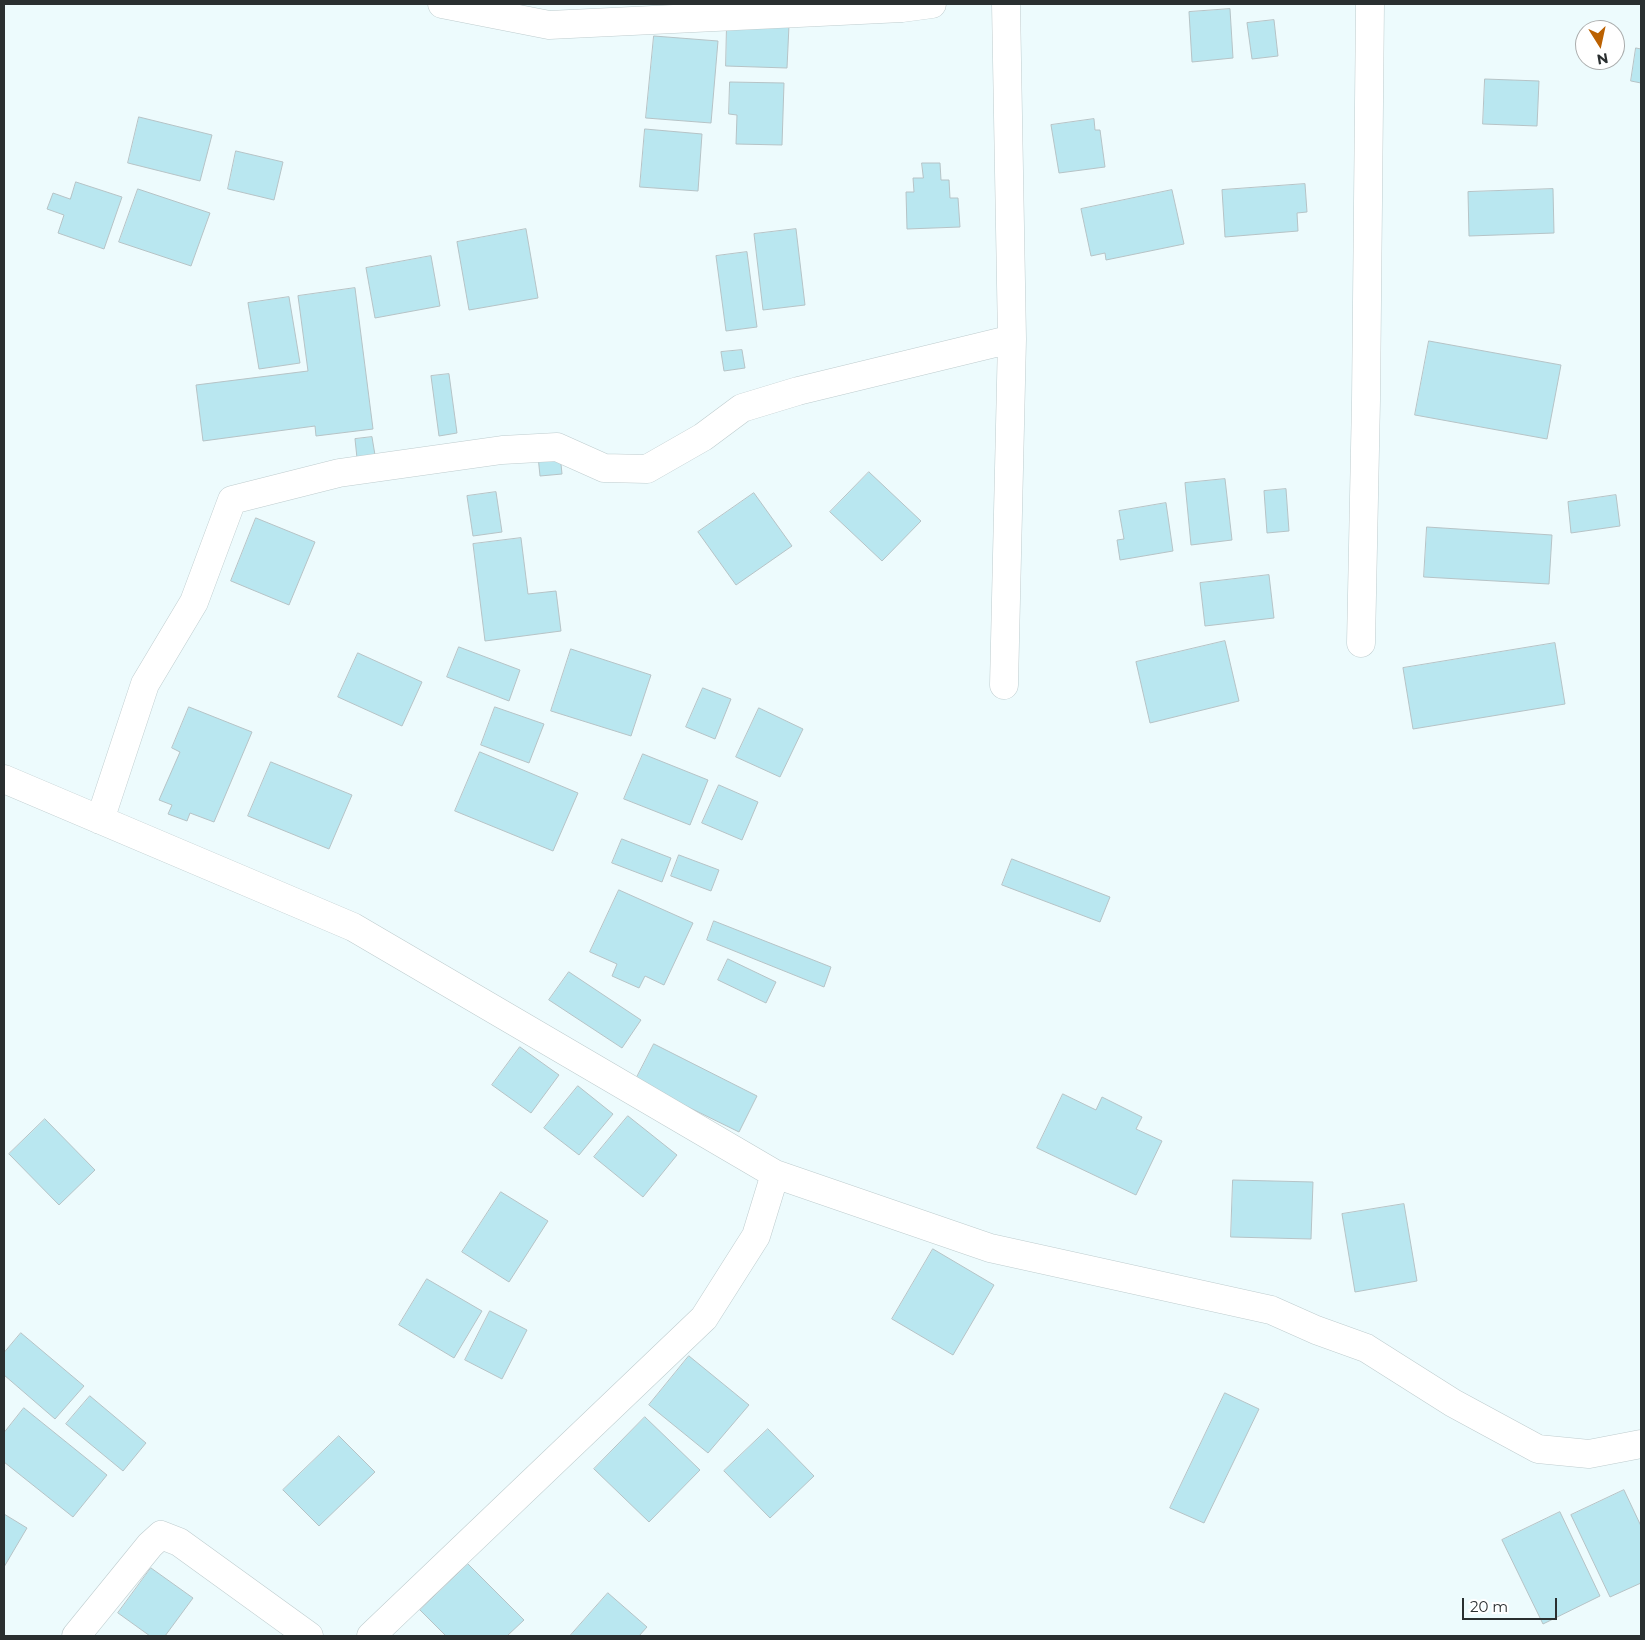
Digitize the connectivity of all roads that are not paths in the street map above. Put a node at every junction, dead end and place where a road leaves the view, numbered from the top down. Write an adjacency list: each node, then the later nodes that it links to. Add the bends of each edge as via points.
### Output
1 (442, 4): 2 (street, via 549,25)
2 (932, 4)
3 (1006, 4): 5 (street)
4 (1370, 4): 6 (street)
5 (1012, 339): 7 (street); 9 (street, via 798,391 742,408 703,438 646,469 604,468 557,447 502,450 339,473 232,500 194,602 145,684)
6 (1361, 643)
7 (1004, 684)
8 (4, 779): 9 (street)
9 (100, 820): 10 (street, via 354,926)
10 (775, 1174): 11 (street, via 990,1248 1271,1310 1366,1348 1453,1403 1538,1449 1589,1454); 14 (street, via 756,1236 704,1318)
11 (1641, 1444)
12 (76, 1636): 13 (street, via 150,1545 162,1535 178,1542)
13 (309, 1636)
14 (371, 1636)

